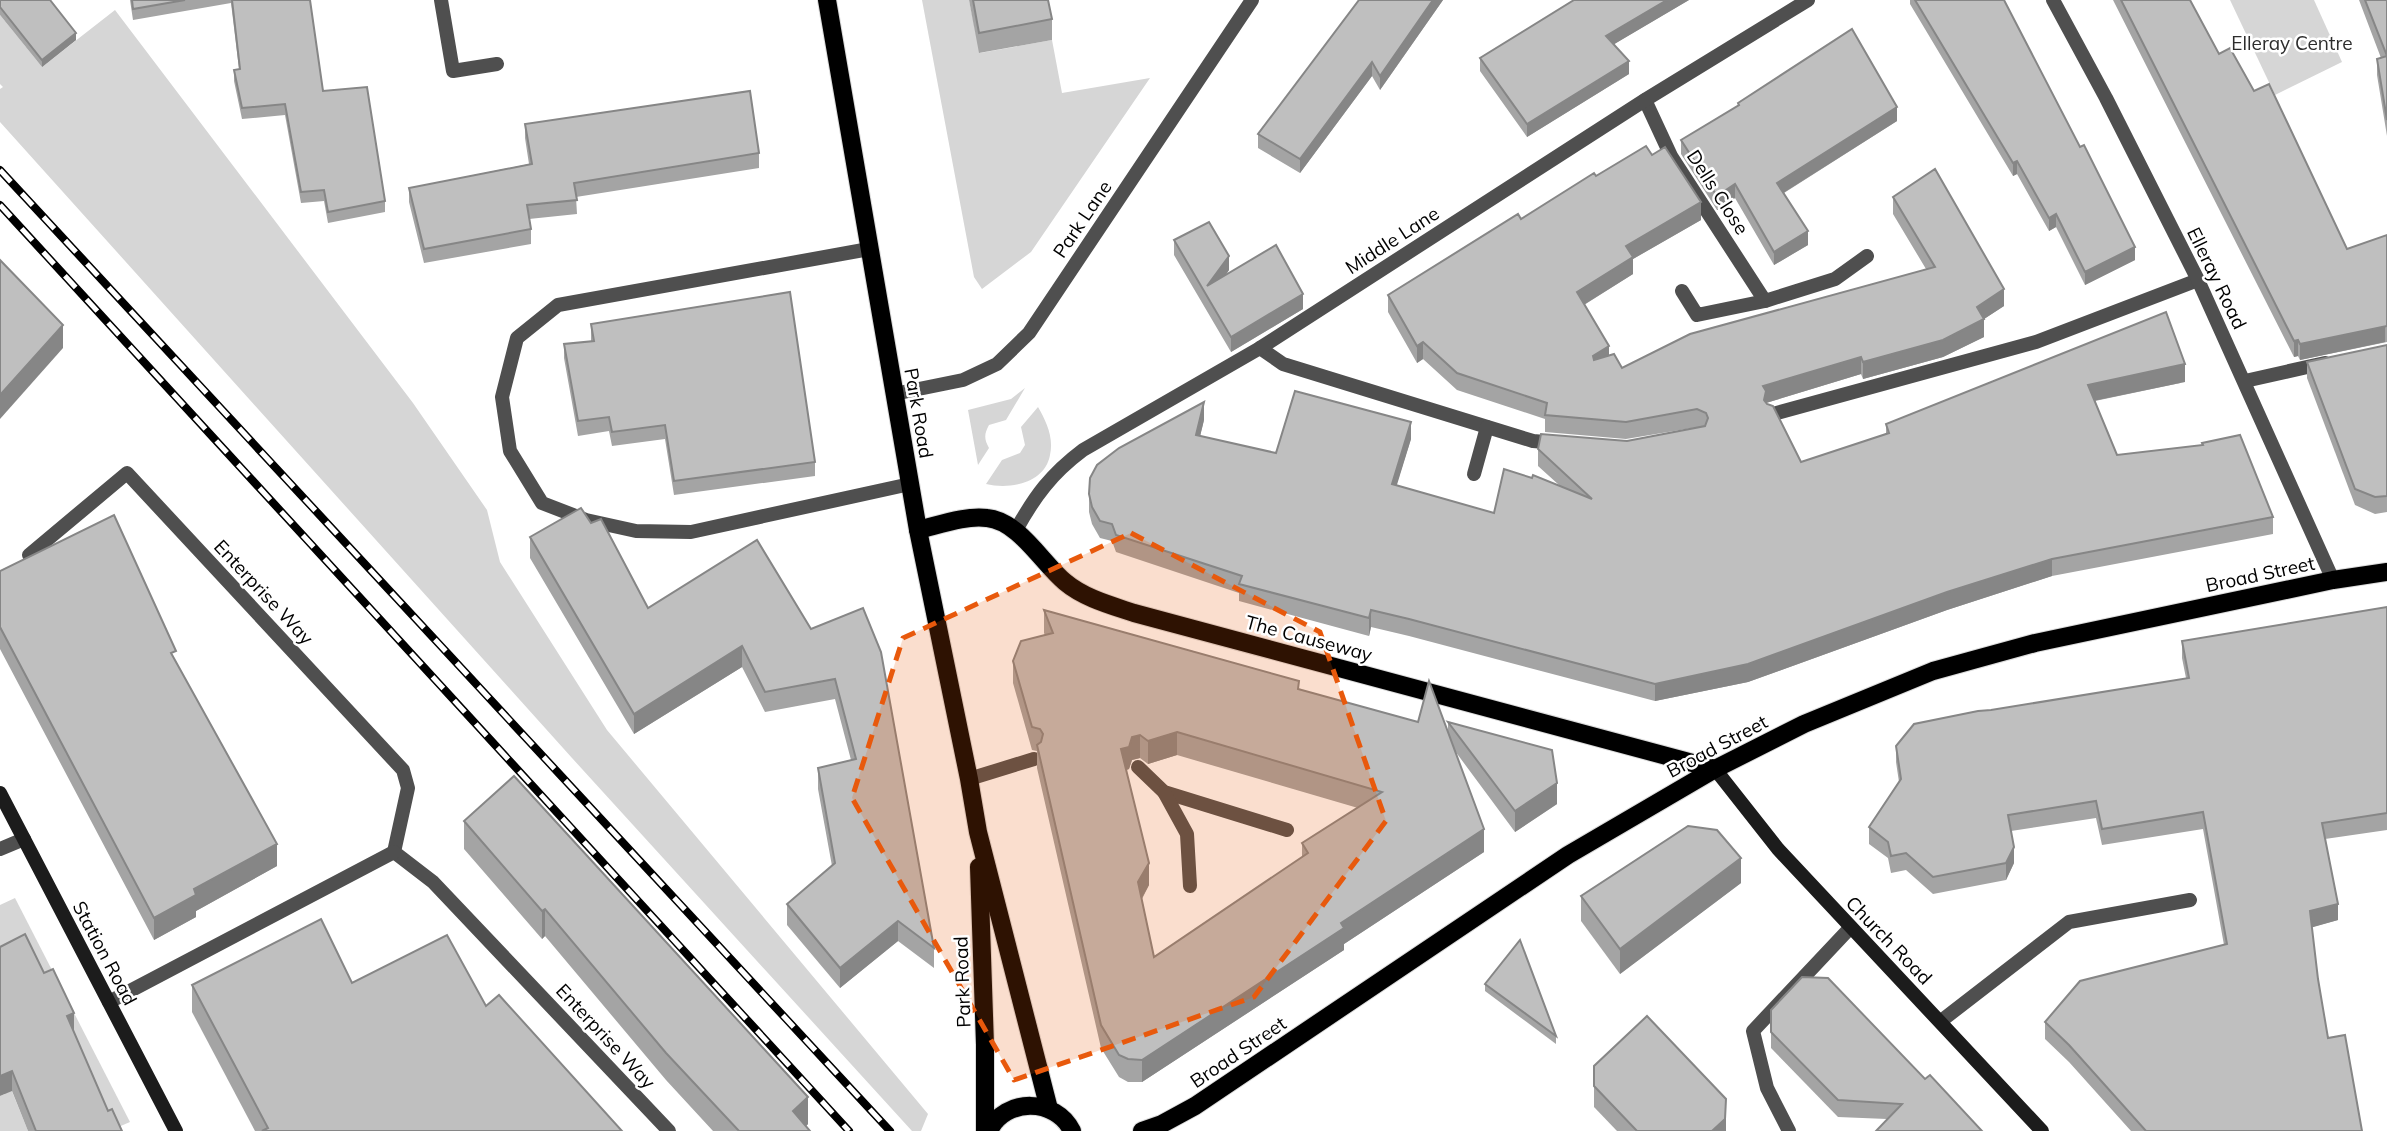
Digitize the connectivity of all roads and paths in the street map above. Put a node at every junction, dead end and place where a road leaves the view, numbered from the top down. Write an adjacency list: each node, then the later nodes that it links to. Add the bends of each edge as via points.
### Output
1 (441, 0): 6 (street, via 453,71)
2 (827, 0): 8 (main road, Park Road)
3 (1252, 0): 16 (street, Park Lane, via 1030,333 998,365 963,380)
4 (1808, 0): 7 (street, Middle Lane)
5 (2053, 0): 10 (street, Elleray Road)
6 (498, 64)
7 (1645, 100): 12 (street, Dells Close, via 1671,156); 13 (street, Middle Lane)
8 (869, 249): 16 (main road, Park Road); 21 (street, via 558,305 517,338 502,397 510,451 542,503 586,520 636,531 691,532)
9 (1867, 256): 12 (street, via 1835,279)
10 (2198, 280): 15 (street, Elleray Road); 17 (street, via 2036,342)
11 (1682, 291): 12 (street, via 1697,316)
12 (1765, 301)
13 (1260, 348): 18 (street, via 1283,364); 23 (street, Middle Lane, via 1064,464 1046,482)
14 (2343, 359): 15 (street)
15 (2245, 381): 26 (street, Elleray Road)
16 (894, 394): 21 (main road, Park Road)
17 (1773, 414)
18 (1487, 427): 19 (street, via 1533,441); 20 (street)
19 (1573, 445)
20 (1474, 474)
21 (910, 484): 22 (main road, Park Road)
22 (918, 530): 23 (main road, The Causeway, via 987,517); 30 (main road, Park Road)
23 (1016, 530): 29 (main road, The Causeway, via 1067,584 1097,601)
24 (29, 555): 37 (street, Enterprise Way, via 127,473 403,769 408,788)
25 (2387, 572): 26 (main road, Broad Street)
26 (2333, 580): 29 (main road, Broad Street, via 2035,643 1933,671 1822,716)
27 (1034, 759): 30 (street)
28 (1138, 767): 31 (street)
29 (1715, 768): 40 (main road, Church Road, via 1778,849); 48 (main road, Broad Street, via 1568,855 1195,1106)
30 (969, 779): 34 (main road, Park Road)
31 (1164, 792): 33 (street); 38 (street, via 1187,834)
32 (0, 793): 35 (main road, Station Road)
33 (1287, 830)
34 (978, 832): 43 (main road, Park Road); 46 (main road, Park Road)
35 (24, 839): 36 (street); 41 (main road, Station Road)
36 (0, 849)
37 (394, 852): 41 (street); 45 (street, Enterprise Way, via 433,882)
38 (1190, 886)
39 (2190, 900): 42 (street, via 2068,922)
40 (1850, 928): 42 (main road, Church Road); 49 (street, via 1753,1031 1767,1088)
41 (109, 1002): 44 (main road, Station Road)
42 (1941, 1021): 50 (main road, Church Road)
43 (1049, 1109): 46 (main road, via 1014,1109); 47 (main road)
44 (176, 1131)
45 (669, 1131)
46 (987, 1131)
47 (1073, 1131)
48 (1142, 1131)
49 (1789, 1131)
50 (2042, 1131)

